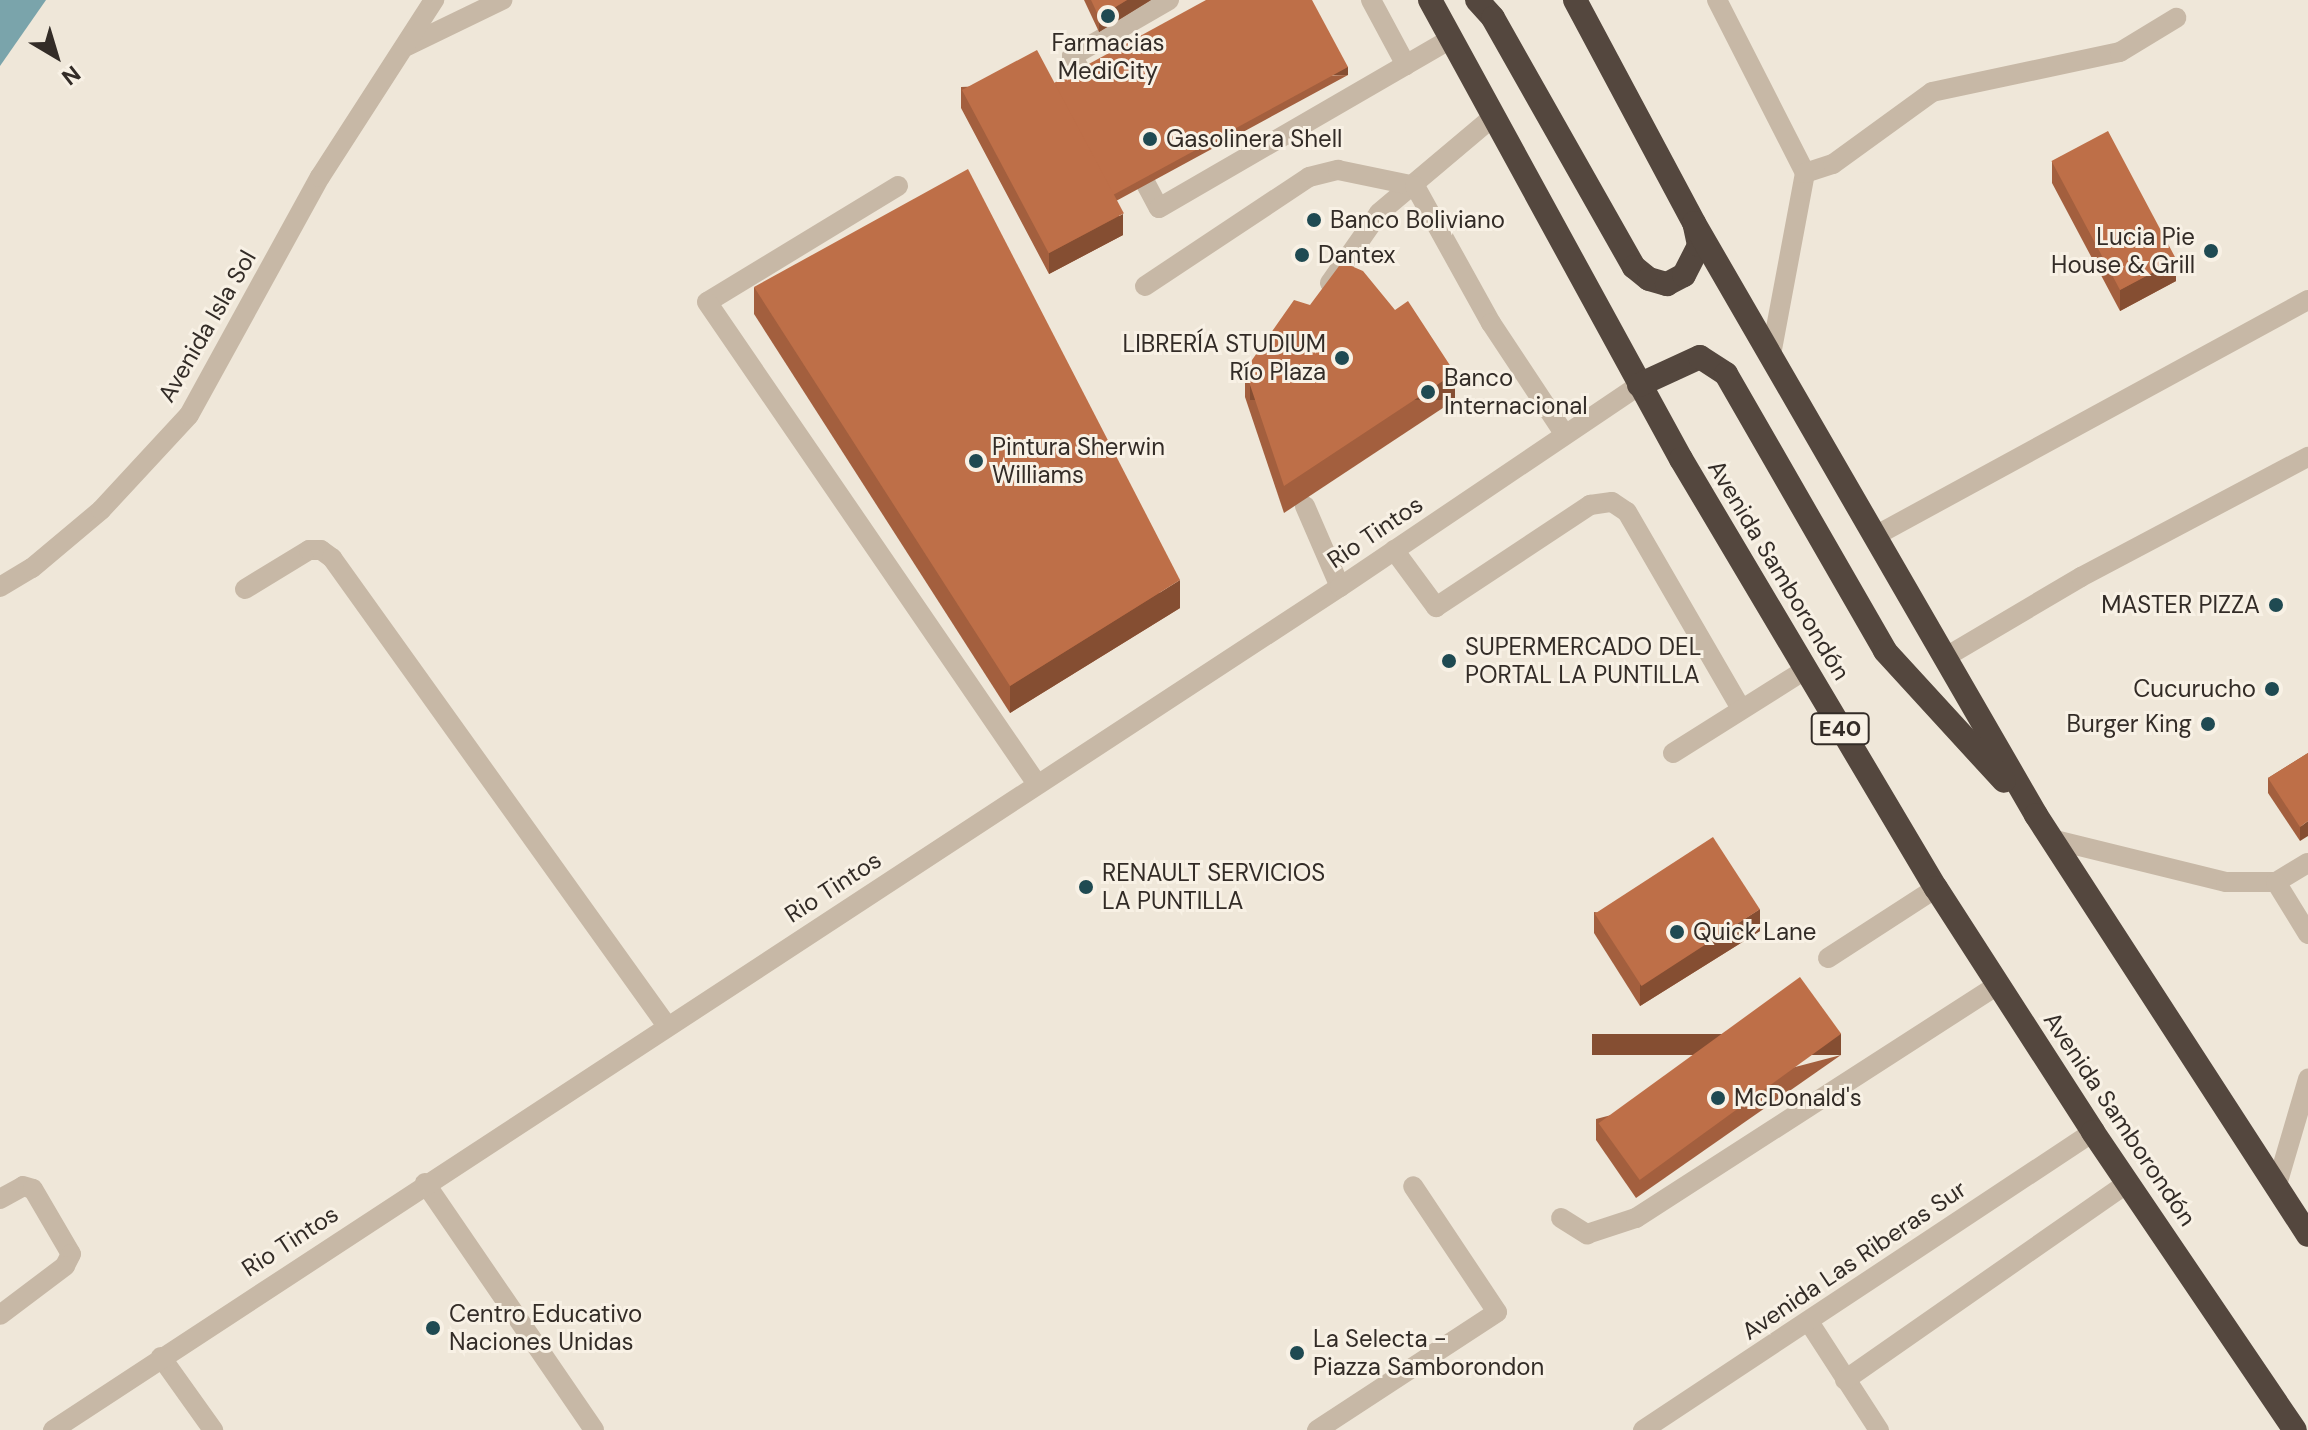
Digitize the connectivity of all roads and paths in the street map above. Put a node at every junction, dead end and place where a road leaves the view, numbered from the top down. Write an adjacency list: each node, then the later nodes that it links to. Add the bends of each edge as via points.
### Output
1 (434, 0): 11 (street, Avenida Isla Sol)
2 (502, 0): 11 (street)
3 (1169, 0): 13 (street, via 1072,56)
4 (1371, 0): 12 (street)
5 (1430, 0): 10 (highway, Avenida Samborondón / E40)
6 (1477, 0): 19 (highway, via 1493,18 1634,267 1667,284 1684,275 1699,245)
7 (1575, 0): 19 (highway)
8 (1717, 0): 15 (street)
9 (2176, 18): 15 (street, via 2120,52 1932,92 1833,164)
10 (1451, 39): 12 (street); 14 (highway, Avenida Samborondón / E40)
11 (407, 46): 30 (street, Avenida Isla Sol, via 320,177 189,415 101,510 32,568)
12 (1406, 65): 16 (street, via 1159,208)
13 (1083, 75)
14 (1492, 118): 18 (street); 24 (highway, Avenida Samborondón / E40)
15 (1805, 173): 23 (street)
16 (1146, 184)
17 (898, 186): 37 (street, via 707,302)
18 (1415, 186): 20 (street, via 1338,170 1309,177); 22 (street, via 1379,213); 25 (street, via 1491,323)
19 (1694, 223): 23 (highway)
20 (1145, 286)
21 (2308, 300): 28 (street)
22 (1316, 306)
23 (1771, 354): 28 (highway)
24 (1639, 385): 25 (street, Rio Tintos); 34 (highway, Avenida Samborondón / E40); 38 (highway, via 1700,357 1726,374 1885,651)
25 (1565, 435): 29 (street, Rio Tintos)
26 (2308, 457): 33 (street, via 2081,577)
27 (1305, 506): 31 (street)
28 (1875, 536): 33 (highway)
29 (1394, 550): 31 (street, Rio Tintos); 35 (street, via 1436,607 1590,505 1612,502 1627,512)
30 (0, 587)
31 (1340, 587): 37 (street, Rio Tintos)
32 (245, 589): 46 (street, via 309,550 332,558)
33 (1944, 658): 38 (highway)
34 (1805, 670): 35 (street); 42 (highway, Avenida Samborondón / E40)
35 (1741, 709): 36 (street)
36 (1673, 753)
37 (1037, 784): 46 (street, Rio Tintos)
38 (2036, 815): 39 (highway)
39 (2051, 839): 41 (street, via 2226,882); 52 (highway)
40 (2308, 863): 41 (street)
41 (2276, 882): 43 (street)
42 (1936, 888): 44 (street); 45 (highway, Avenida Samborondón / E40)
43 (2308, 934)
44 (1828, 958)
45 (1997, 985): 48 (highway, Avenida Samborondón / E40); 54 (street, via 1636,1218 1587,1234)
46 (667, 1026): 49 (street, Rio Tintos)
47 (2308, 1079): 52 (street)
48 (2093, 1132): 50 (highway, Avenida Samborondón / E40); 57 (street, Avenida Las Riberas Sur)
49 (425, 1183): 58 (street, Rio Tintos); 62 (street)
50 (2127, 1183): 59 (street); 66 (highway, Avenida Samborondón / E40)
51 (1413, 1186): 63 (street, via 1497,1312)
52 (2276, 1188): 55 (highway)
53 (0, 1199): 56 (street, via 23,1186 33,1189 71,1254 65,1266)
54 (1561, 1218)
55 (2308, 1235)
56 (0, 1315)
57 (1809, 1322): 59 (street); 64 (street, Avenida Las Riberas Sur)
58 (161, 1357): 60 (street, Rio Tintos); 61 (street)
59 (1845, 1380): 65 (street)
60 (53, 1430)
61 (213, 1430)
62 (594, 1430)
63 (1317, 1430)
64 (1643, 1430)
65 (1879, 1430)
66 (2295, 1430)

